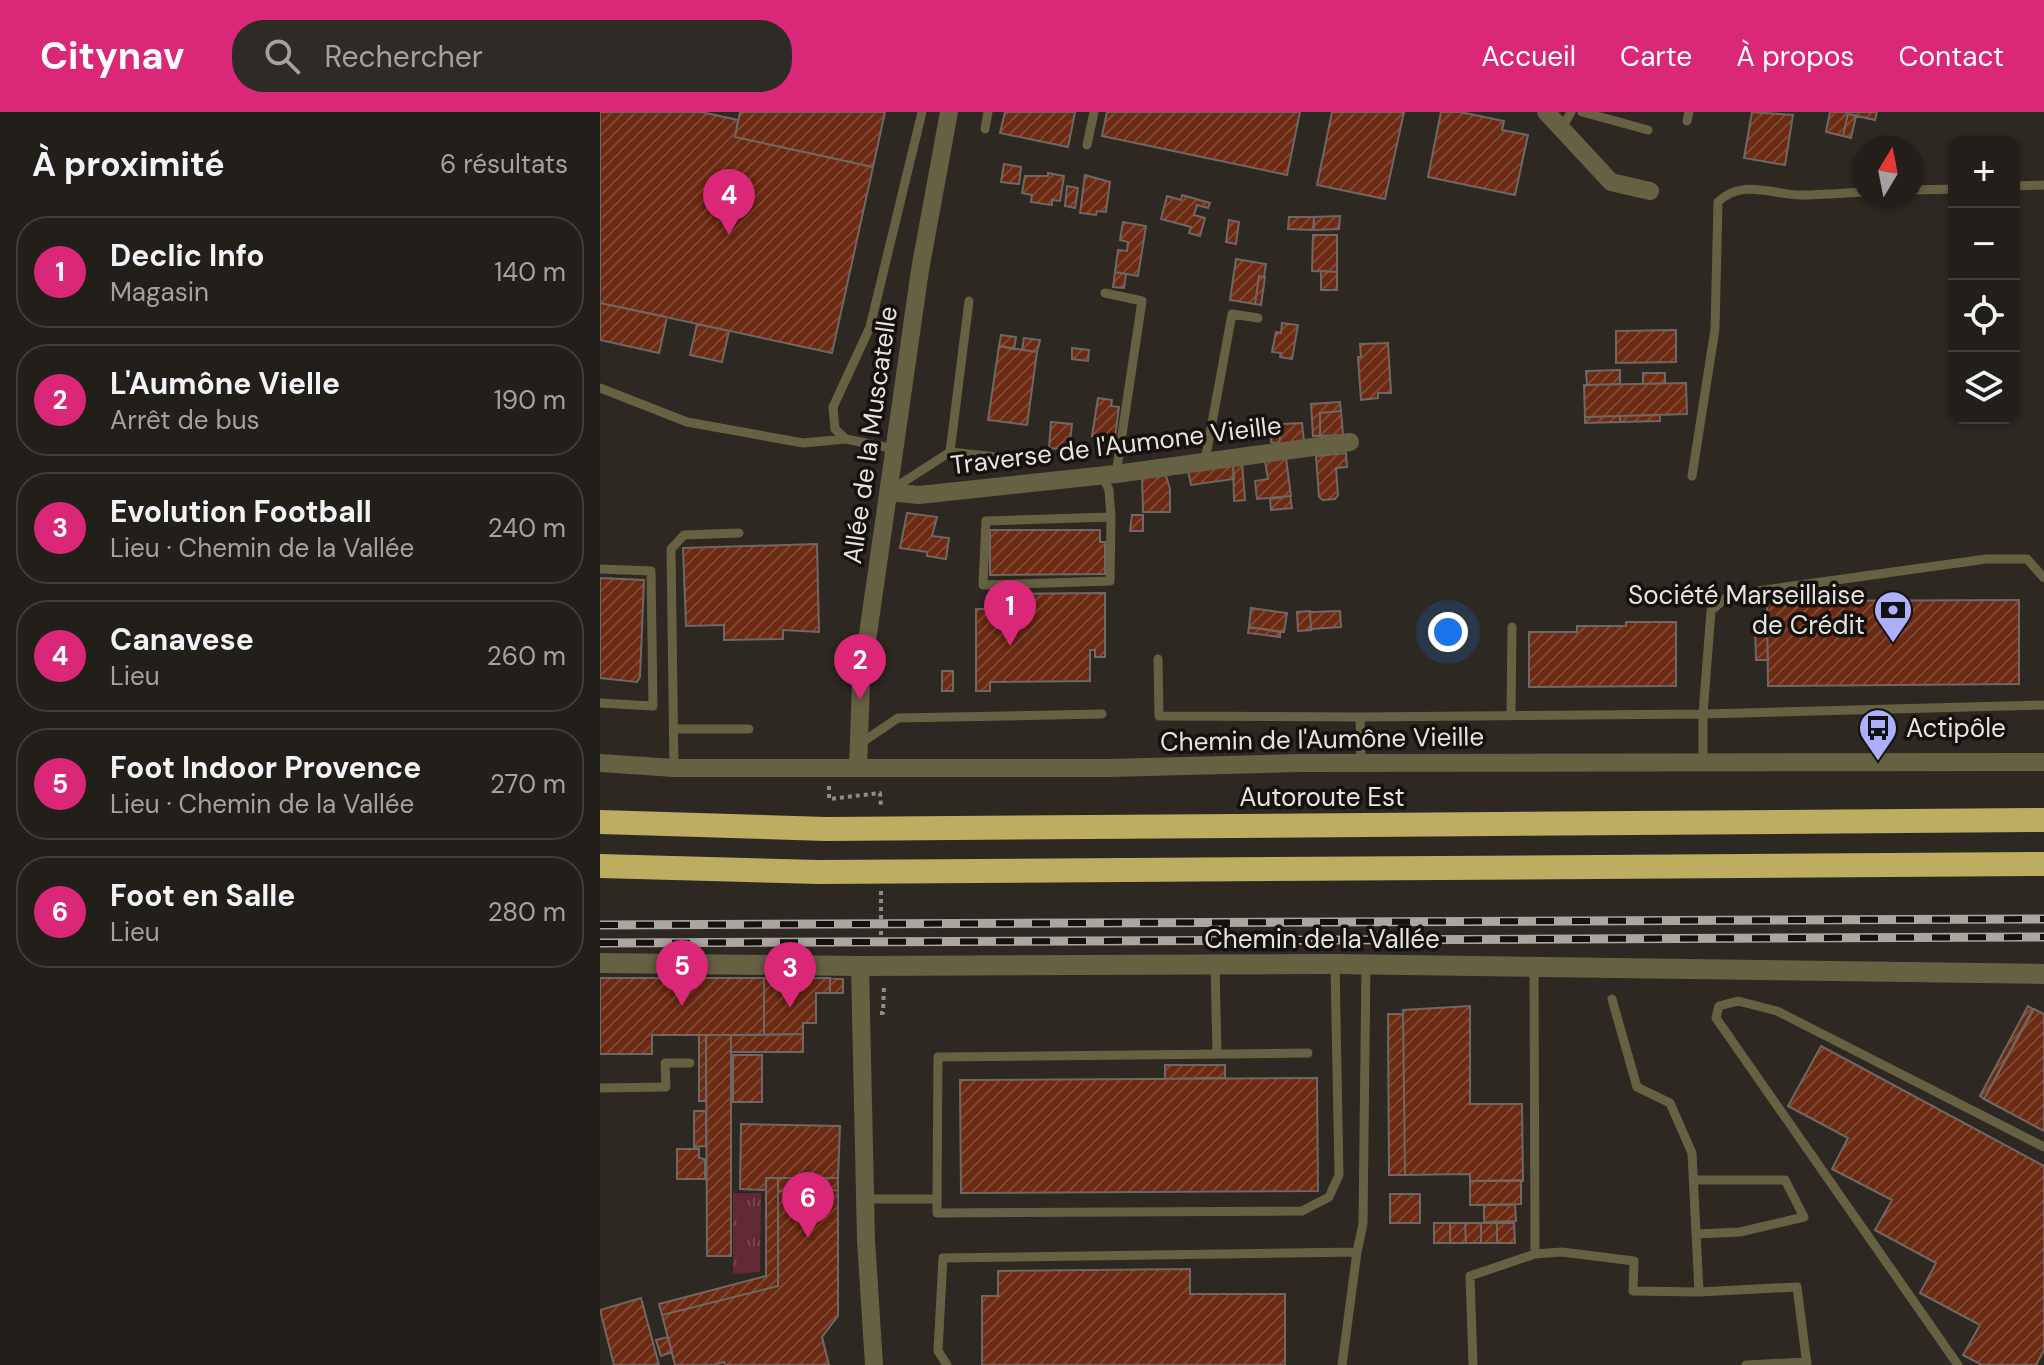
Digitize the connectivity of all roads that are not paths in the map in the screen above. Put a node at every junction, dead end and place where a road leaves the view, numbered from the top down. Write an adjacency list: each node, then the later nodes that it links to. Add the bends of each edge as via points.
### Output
1 (922, 112): 22 (lane, via 870,327 833,407 835,429)
2 (949, 112): 24 (street, Allée de la Muscatelle)
3 (988, 112): 8 (lane)
4 (1094, 112): 11 (lane)
5 (1546, 112): 9 (street)
6 (1571, 112): 9 (lane)
7 (1582, 112): 10 (lane)
8 (985, 129)
9 (1561, 130): 16 (street, via 1611,182)
10 (1648, 130)
11 (1087, 145)
12 (2044, 185): 13 (lane)
13 (2020, 186)
14 (1948, 189): 15 (lane)
15 (1924, 190)
16 (1650, 191)
17 (1852, 193): 29 (lane, via 1798,195 1747,188 1728,192 1718,202 1715,329)
18 (1105, 293): 28 (lane, via 1142,301)
19 (969, 301): 25 (lane)
20 (1258, 318): 27 (lane, via 1232,314)
21 (600, 388): 22 (lane, via 687,422 803,443)
22 (846, 439): 24 (lane)
23 (1350, 442): 27 (street, Traverse de l'Aumone Vieille)
24 (895, 449): 30 (street, Allée de la Muscatelle)
25 (950, 452): 26 (lane); 30 (lane)
26 (1016, 459)
27 (1205, 461): 28 (street, Traverse de l'Aumone Vieille)
28 (1109, 474): 30 (street, Traverse de l'Aumone Vieille, via 919,495); 31 (lane)
29 (1692, 476)
30 (888, 492): 45 (street, Allée de la Muscatelle, via 861,683)
31 (1111, 517): 31 (lane, via 986,521 983,585 1110,581)
32 (739, 533): 43 (lane, via 684,535 671,549)
33 (600, 569): 37 (lane, via 651,571 653,706)
34 (2044, 578): 41 (lane, via 2027,559 1986,559 1729,595 1711,611)
35 (1512, 627): 40 (lane)
36 (1158, 659): 42 (lane, via 1159,716)
37 (600, 703)
38 (2044, 705): 41 (lane)
39 (1102, 714): 45 (lane, via 898,718)
40 (1511, 714): 41 (lane); 42 (lane)
41 (1703, 714): 46 (lane)
42 (1360, 717): 49 (lane)
43 (674, 729): 44 (lane); 51 (lane)
44 (749, 729)
45 (858, 745): 50 (street, Allée de la Muscatelle)
46 (1703, 762): 47 (street, Chemin de l'Aumône Vieille); 49 (street, Chemin de l'Aumône Vieille)
47 (2044, 762)
48 (600, 763): 51 (street, Chemin de l'Aumône Vieille)
49 (1361, 763): 50 (street, Chemin de l'Aumône Vieille)
50 (858, 767): 51 (street, Chemin de l'Aumône Vieille)
51 (674, 768)
52 (2044, 820): 53 (highway, Autoroute Est, via 826,829)
53 (600, 822)
54 (2044, 864): 55 (highway, via 835,872)
55 (600, 866)
56 (600, 963): 60 (street, Chemin de la Vallée)
57 (1215, 964): 58 (street, Chemin de la Vallée); 60 (street, Chemin de la Vallée); 65 (lane)
58 (1335, 964): 59 (street, Chemin de la Vallée); 71 (lane, via 1339,1175 1329,1197 1302,1211 953,1213 937,1213)
59 (1366, 964): 61 (street, Chemin de la Vallée); 73 (lane, via 1363,1224)
60 (860, 966): 70 (street)
61 (1534, 967): 62 (street, Chemin de la Vallée); 74 (lane)
62 (2044, 974)
63 (1612, 999): 69 (lane, via 1637,1087 1670,1103 1692,1153)
64 (1308, 1053): 65 (lane)
65 (1217, 1054): 71 (lane, via 938,1057)
66 (690, 1063): 67 (lane, via 665,1063 666,1087)
67 (600, 1088)
68 (2044, 1147): 82 (lane, via 1777,1011 1738,1001 1719,1006 1716,1018)
69 (1694, 1180): 72 (lane); 72 (lane, via 1785,1180 1804,1217 1740,1232)
70 (865, 1199): 71 (lane); 77 (street)
71 (937, 1199)
72 (1697, 1234): 75 (lane)
73 (1357, 1252): 78 (lane, via 943,1258 938,1351); 79 (lane)
74 (1535, 1254): 75 (lane, via 1634,1261 1633,1291); 80 (lane, via 1470,1276)
75 (1699, 1292): 76 (lane, via 1797,1287)
76 (1807, 1364): 81 (lane)
77 (874, 1365)
78 (947, 1365)
79 (1342, 1365)
80 (1473, 1365)
81 (1746, 1365)
82 (1958, 1365)

